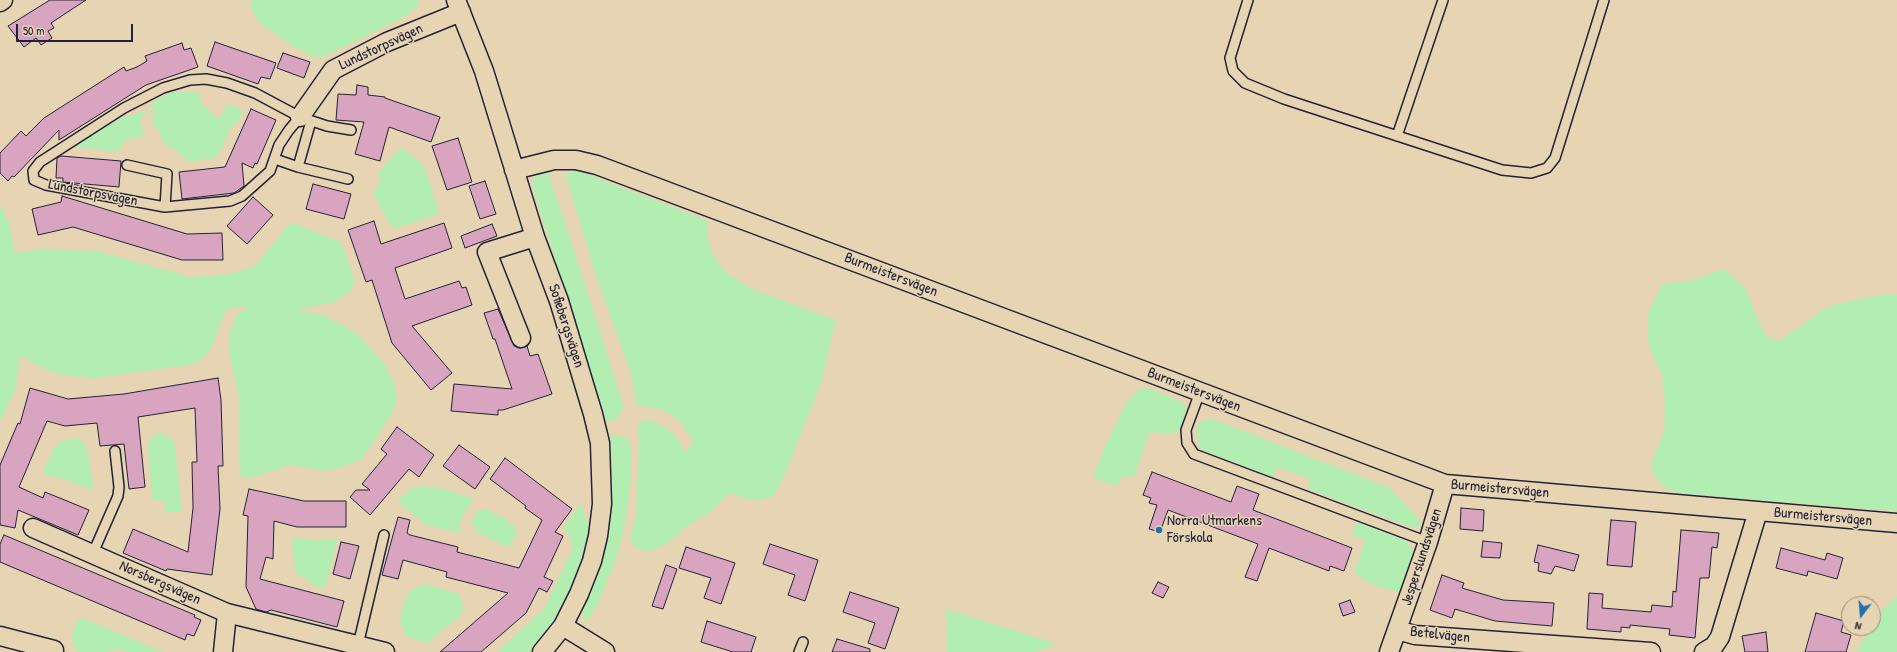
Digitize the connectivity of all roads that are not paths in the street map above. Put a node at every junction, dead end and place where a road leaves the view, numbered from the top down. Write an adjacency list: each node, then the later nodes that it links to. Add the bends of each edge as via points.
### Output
1 (3, 0): 5 (street)
2 (1248, 0): 9 (lane, via 1230,58 1232,71 1245,82 1284,99)
3 (1443, 0): 9 (lane)
4 (1604, 0): 9 (lane, via 1555,158 1547,168 1531,173 1502,170)
5 (0, 2)
6 (458, 6): 7 (street, Lundstorpsvägen, via 333,70); 13 (street, Sofiebergsvägen, via 484,71)
7 (305, 119): 8 (lane); 10 (lane, Lundstorpsvägen, via 289,130 279,145); 12 (lane); 15 (lane, Lundstorpsvägen, via 255,93 227,83 206,79 190,80 163,88 124,108 40,162 33,171 34,180 46,185)
8 (351, 130)
9 (1397, 136)
10 (275, 159): 12 (lane); 15 (lane, Lundstorpsvägen, via 270,171 242,196 230,201)
11 (127, 165): 15 (lane, via 167,174)
12 (298, 167): 14 (lane)
13 (514, 170): 16 (street, Sofiebergsvägen); 18 (street, Burmeistersvägen, via 554,160 576,160 597,165)
14 (348, 179)
15 (165, 207)
16 (535, 237): 17 (street, via 486,252); 28 (street, Sofiebergsvägen, via 559,301 593,414 600,443 602,470 602,504 592,561)
17 (521, 338)
18 (1200, 392): 20 (street, Burmeistersvägen); 25 (lane, via 1186,430 1187,443 1194,454)
19 (115, 451): 26 (lane, via 118,496)
20 (1445, 484): 21 (street, Burmeistersvägen); 25 (street, Jesperslundsvägen)
21 (1758, 511): 22 (street, Burmeistersvägen); 41 (street, via 1720,637 1714,646)
22 (1897, 523)
23 (33, 528): 26 (street, Norsbergsvägen)
24 (384, 535): 32 (lane)
25 (1428, 542): 29 (street, Jesperslundsvägen)
26 (93, 553): 27 (street, Norsbergsvägen)
27 (227, 613): 32 (street, Norsbergsvägen); 34 (street)
28 (563, 626): 36 (street, Sofiebergsvägen); 37 (street)
29 (1397, 630): 39 (street, Jesperslundsvägen); 40 (street, Betelvägen, via 1415,634)
30 (0, 636): 33 (street)
31 (803, 642): 38 (lane)
32 (358, 645): 35 (street, Norsbergsvägen)
33 (54, 650)
34 (223, 652)
35 (385, 652)
36 (542, 652)
37 (605, 652)
38 (799, 652)
39 (1389, 652)
40 (1651, 652)
41 (1704, 652)

